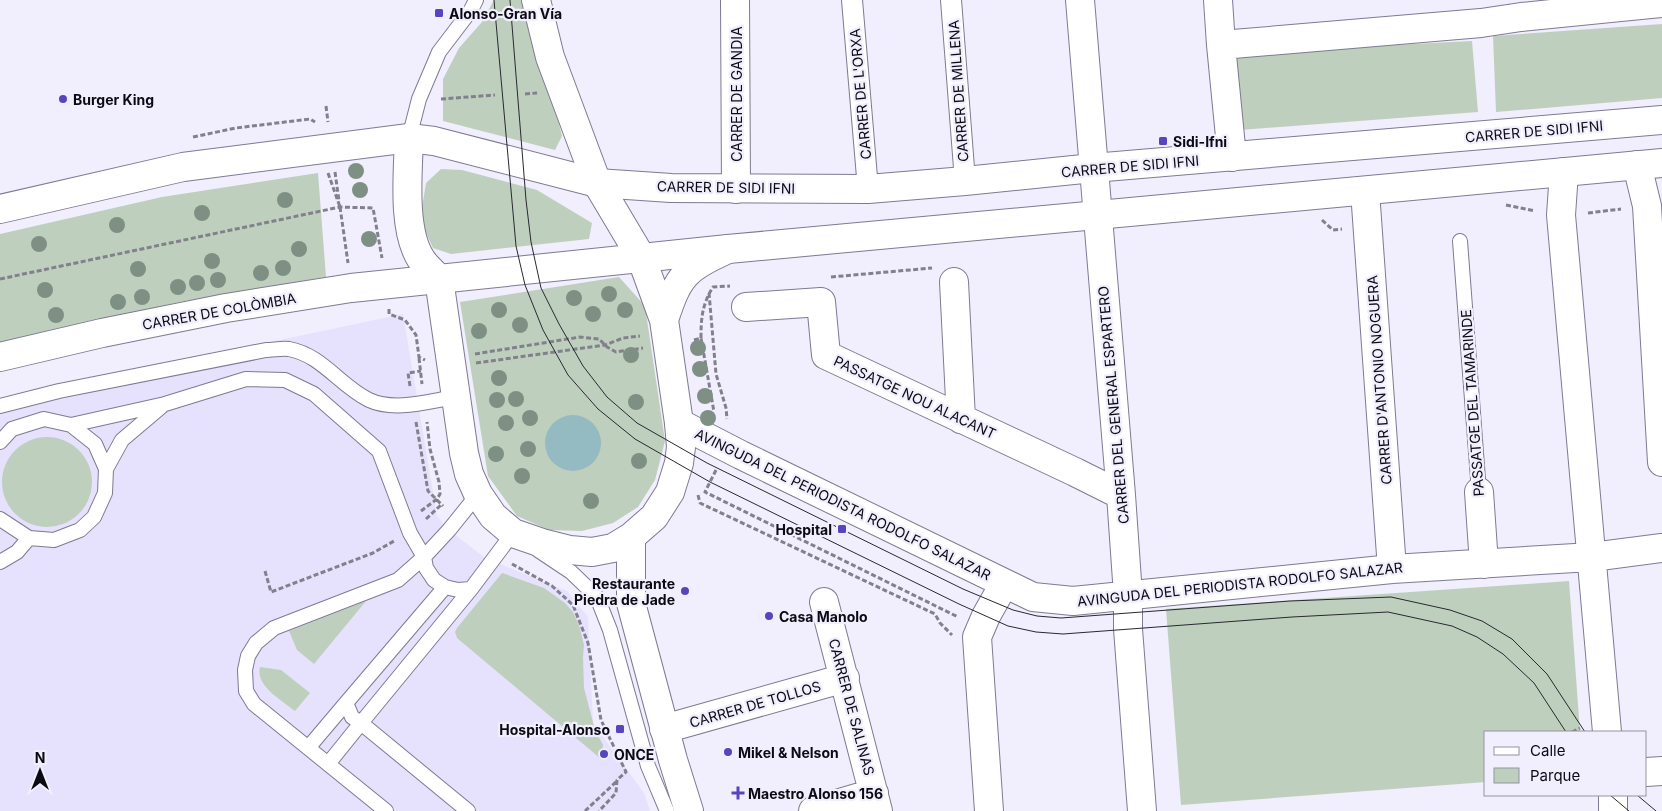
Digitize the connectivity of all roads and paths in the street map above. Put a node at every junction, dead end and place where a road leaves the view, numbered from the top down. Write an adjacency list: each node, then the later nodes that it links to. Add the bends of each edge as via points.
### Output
1 (476, 0): 14 (lane, via 439,52 418,100)
2 (536, 0): 21 (street, via 550,57)
3 (735, 0): 22 (street, CARRER DE GANDIA)
4 (852, 0): 23 (street, CARRER DE L'ORXA)
5 (951, 0): 20 (street, CARRER DE MILLENA)
6 (1080, 0): 18 (street, CARRER DEL GENERAL ESPARTERO)
7 (1218, 0): 10 (street)
8 (1662, 2): 9 (street)
9 (1520, 9): 10 (street, via 1480,23)
10 (1221, 45): 16 (street)
11 (495, 95): 12 (path)
12 (440, 99)
13 (1662, 120): 16 (street, CARRER DE SIDI IFNI)
14 (409, 138): 15 (street); 21 (street, CARRER DE SIDI IFNI, via 434,141); 38 (street, via 408,203 412,237 421,259)
15 (332, 147): 27 (path); 28 (street, via 183,167)
16 (1232, 157): 18 (street, CARRER DE SIDI IFNI)
17 (1649, 164): 19 (street); 26 (street)
18 (1093, 168): 20 (street, CARRER DE SIDI IFNI); 29 (street, CARRER DEL GENERAL ESPARTERO)
19 (1564, 172): 24 (street); 30 (street)
20 (965, 181): 23 (street, CARRER DE SIDI IFNI)
21 (598, 183): 22 (street, CARRER DE SIDI IFNI); 35 (street)
22 (736, 188): 23 (street, CARRER DE SIDI IFNI)
23 (868, 188)
24 (1366, 191): 29 (street); 32 (street, CARRER D'ANTONIO NOGUERA)
25 (1506, 205): 30 (path)
26 (1647, 206): 30 (path); 59 (street)
27 (340, 207): 39 (path); 40 (path, via 373,208); 42 (path)
28 (0, 209)
29 (1098, 215): 34 (street); 63 (street, CARRER DEL GENERAL ESPARTERO)
30 (1561, 215): 74 (street)
31 (1320, 218): 32 (path, via 1333,230)
32 (1368, 226): 77 (street, CARRER D'ANTONIO NOGUERA)
33 (1460, 242): 61 (lane, PASSATGE DEL TAMARINDE)
34 (728, 249): 35 (street); 45 (street, via 699,262 685,274)
35 (642, 257): 38 (street, CARRER DE COLÒMBIA); 45 (street)
36 (944, 275): 37 (path); 55 (street)
37 (828, 277)
38 (439, 279): 40 (street, CARRER DE COLÒMBIA); 51 (street)
39 (0, 280)
40 (386, 285): 42 (street, CARRER DE COLÒMBIA)
41 (709, 287): 43 (path)
42 (351, 288): 48 (street, CARRER DE COLÒMBIA, via 226,308)
43 (709, 293): 44 (path, via 712,287); 46 (path); 47 (path, via 701,318)
44 (739, 296): 55 (street, PASSATGE NOU ALACANT, via 821,302 826,355)
45 (655, 328): 50 (path, via 605,345); 56 (street)
46 (711, 329)
47 (701, 338)
48 (0, 357)
49 (418, 357): 52 (path)
50 (475, 363)
51 (456, 397): 52 (lane); 62 (street, via 464,453)
52 (424, 402): 54 (lane, via 392,406 370,400 321,363 288,349 266,350 153,372); 66 (path, via 440,494 420,511)
53 (165, 404): 57 (lane); 60 (lane, via 122,440); 68 (lane, via 246,379 285,380 314,394 379,452)
54 (0, 406)
55 (961, 419): 63 (street, PASSATGE NOU ALACANT)
56 (679, 422): 70 (street, via 680,455 670,492 654,517); 79 (street, AVINGUDA DEL PERIODISTA RODOLFO SALAZAR)
57 (71, 425): 58 (lane, via 44,419 12,429); 60 (lane, via 95,444)
58 (0, 442)
59 (1662, 462)
60 (106, 469): 71 (lane, via 105,493 94,517 80,530 54,540)
61 (1479, 492): 76 (street, PASSATGE DEL TAMARINDE)
62 (478, 494): 69 (street, via 493,516); 73 (lane)
63 (1121, 495): 82 (street, CARRER DEL GENERAL ESPARTERO)
64 (712, 496): 84 (path)
65 (442, 504): 66 (path)
66 (427, 519): 68 (path)
67 (0, 520): 71 (lane)
68 (410, 533): 73 (lane); 78 (path, via 372,553 271,592)
69 (513, 533): 70 (street, via 542,544 592,552 613,548); 81 (lane); 102 (lane, via 571,572 597,597 610,630 648,766)
70 (631, 537): 88 (street, via 630,603)
71 (29, 538): 75 (lane, via 17,552)
72 (1662, 548): 74 (street, AVINGUDA DEL PERIODISTA RODOLFO SALAZAR)
73 (424, 556): 80 (lane, via 426,568 434,580); 90 (lane, via 398,580 274,628 256,643 248,656 246,690 254,704)
74 (1592, 557): 76 (street, AVINGUDA DEL PERIODISTA RODOLFO SALAZAR); 89 (street)
75 (0, 562)
76 (1484, 564): 77 (street, AVINGUDA DEL PERIODISTA RODOLFO SALAZAR)
77 (1392, 569): 82 (street, AVINGUDA DEL PERIODISTA RODOLFO SALAZAR)
78 (265, 571)
79 (1004, 584): 82 (street, AVINGUDA DEL PERIODISTA RODOLFO SALAZAR, via 1033,597 1073,601); 105 (street, via 978,637)
80 (445, 587): 81 (lane); 86 (lane)
81 (471, 589): 87 (lane)
82 (1128, 595): 106 (street, CARRER DEL GENERAL ESPARTERO)
83 (824, 602): 85 (street, CARRER DE SALINAS)
84 (955, 615)
85 (845, 678): 88 (street, CARRER DE TOLLOS); 97 (street, CARRER DE SALINAS)
86 (346, 703): 87 (lane, via 352,717); 90 (lane)
87 (361, 723): 91 (lane); 99 (lane)
88 (664, 729): 103 (street)
89 (1607, 731)
90 (308, 748): 91 (lane)
91 (328, 764): 98 (lane)
92 (1662, 771): 94 (street)
93 (626, 772): 95 (path)
94 (1647, 772)
95 (617, 780): 100 (path); 101 (path, via 616,793)
96 (1613, 796): 107 (street)
97 (876, 802): 104 (street)
98 (386, 811)
99 (468, 811)
100 (585, 811)
101 (599, 811)
102 (667, 811)
103 (689, 811)
104 (813, 811)
105 (989, 811)
106 (1142, 811)
107 (1613, 811)

